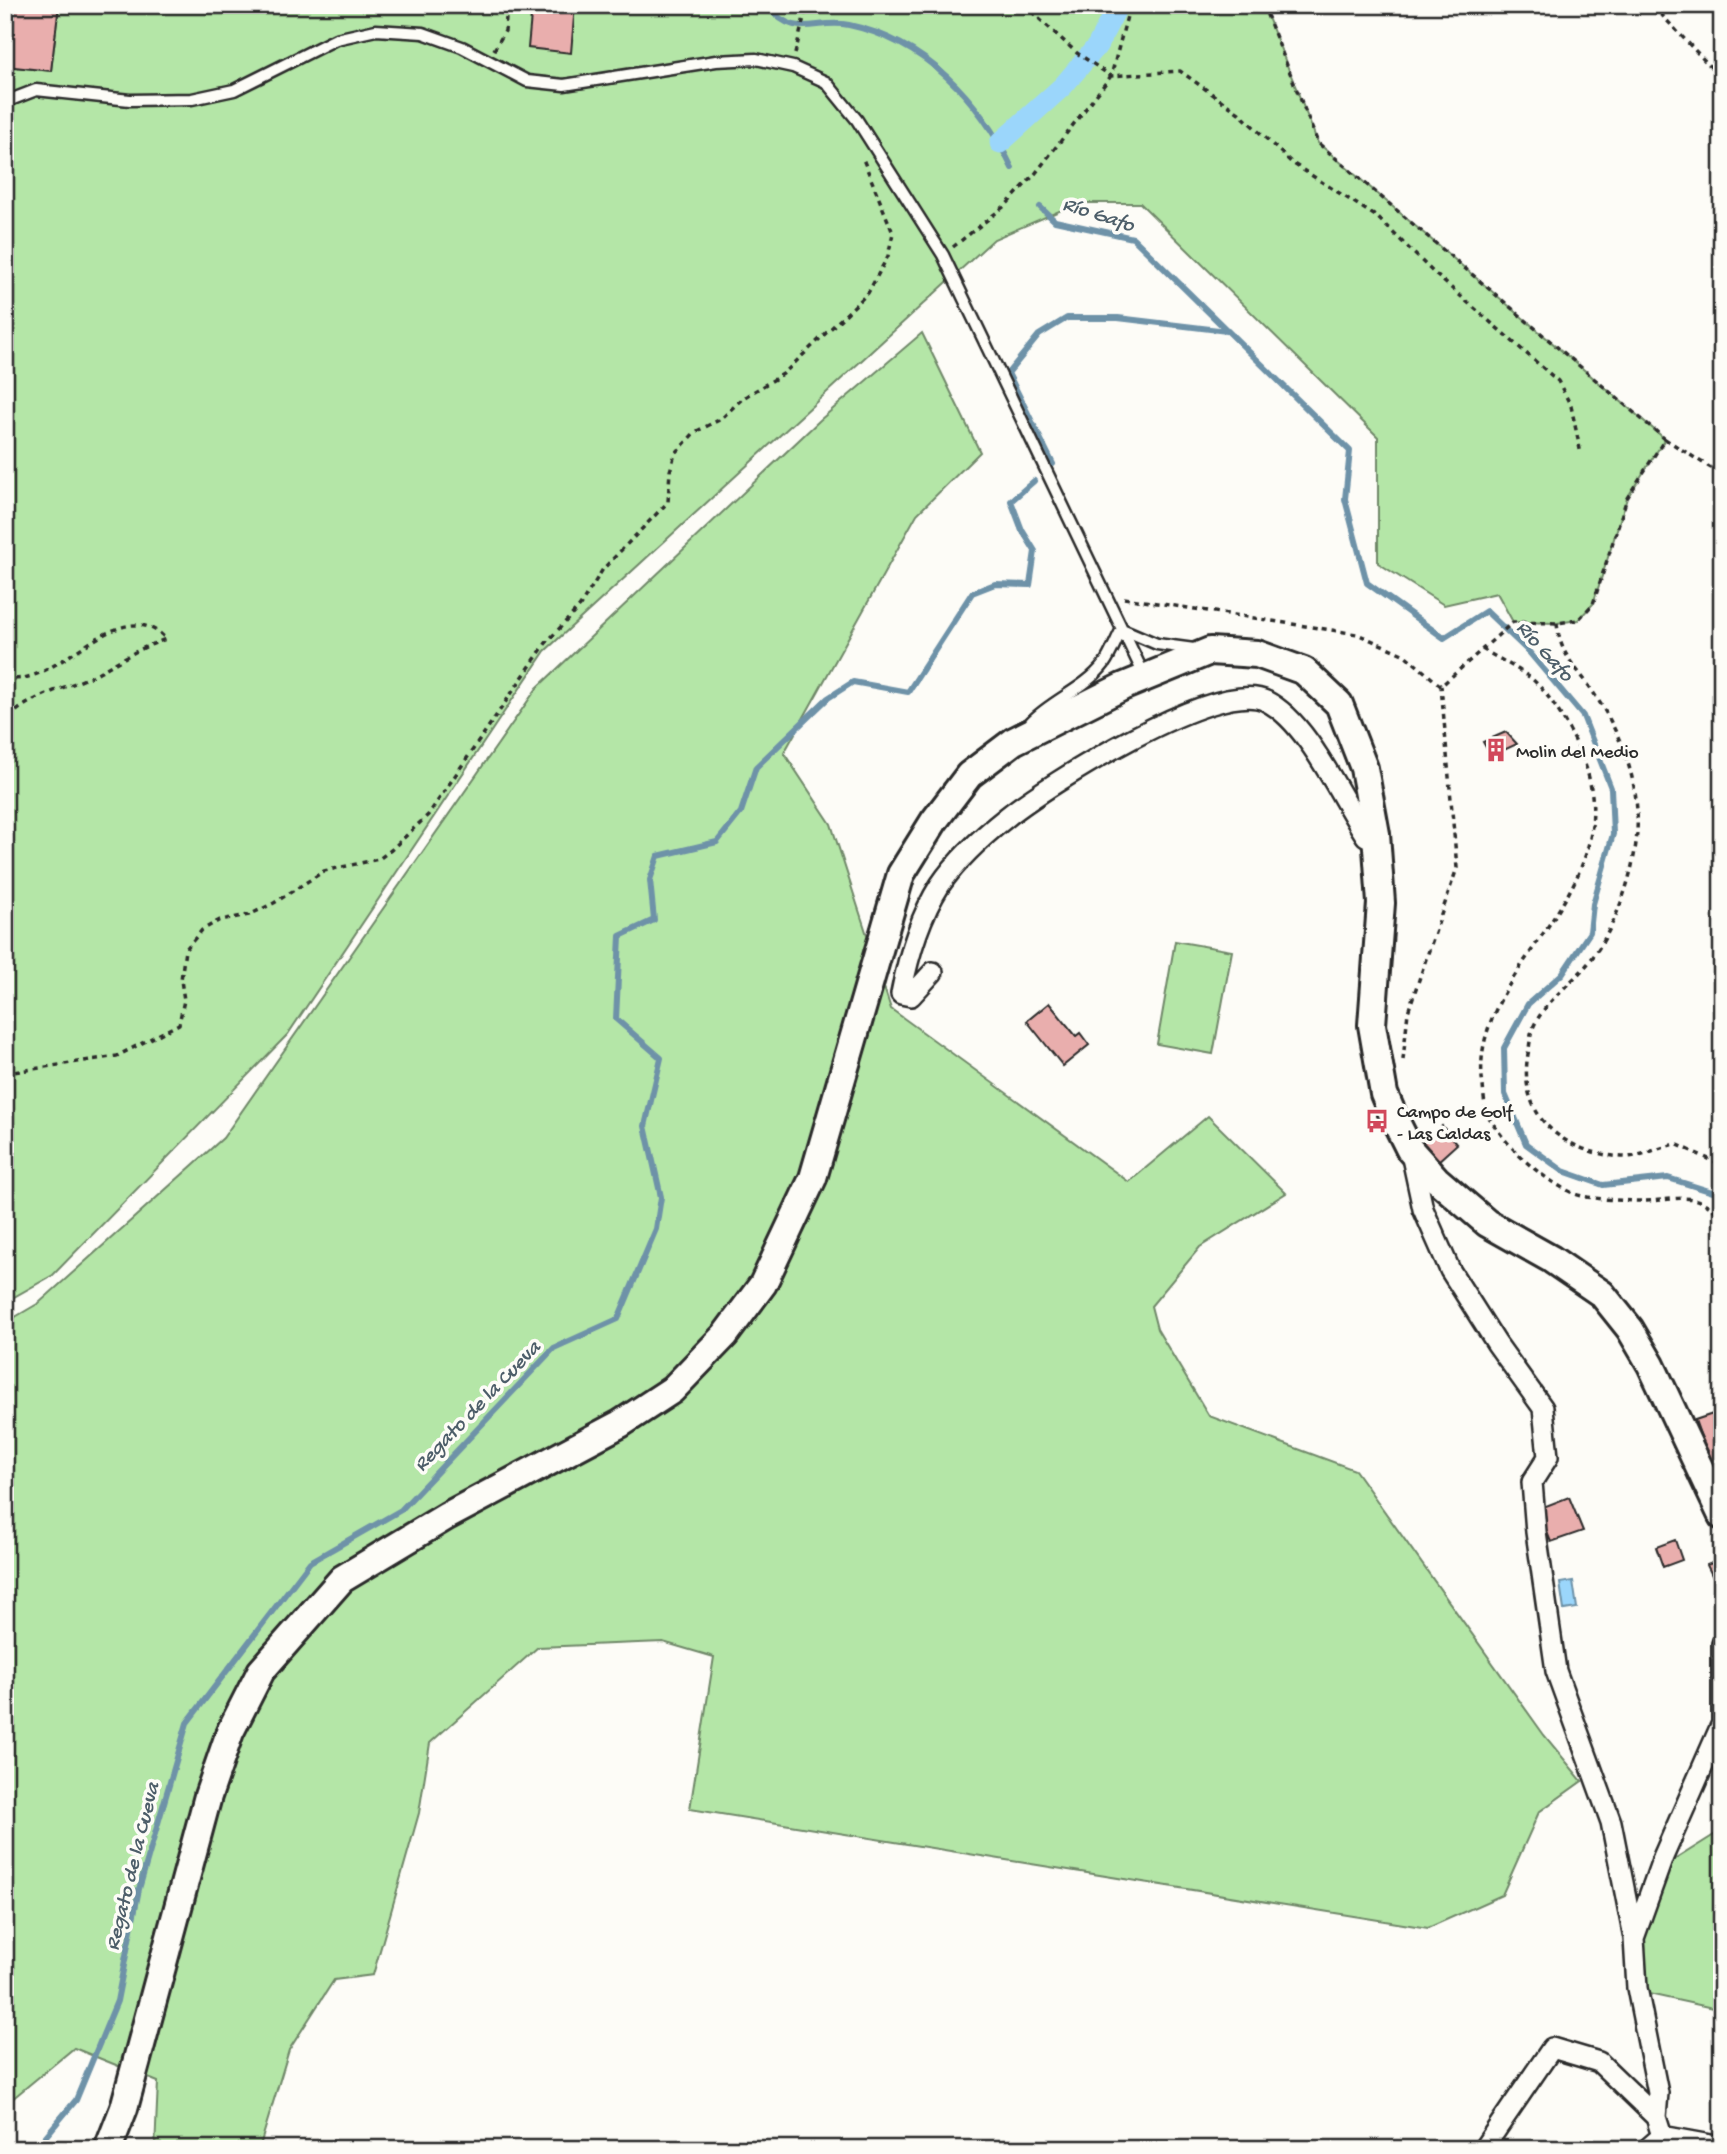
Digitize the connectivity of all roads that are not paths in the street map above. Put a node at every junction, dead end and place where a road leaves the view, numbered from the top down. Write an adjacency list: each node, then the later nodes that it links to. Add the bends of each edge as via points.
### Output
1 (5, 102): 2 (lane, via 36,90 130,100 192,99 234,90 336,39 376,30 423,33 527,81 564,85 716,61 768,62 826,82 866,134 943,255)
2 (1122, 629): 3 (lane, via 1157,643); 4 (lane); 5 (lane, via 1104,664 1045,708)
3 (1210, 651): 4 (street); 6 (street, via 1257,654 1304,671 1339,704 1364,768)
4 (1145, 677): 5 (street)
5 (1014, 741): 14 (street, via 969,775 901,874 813,1178 763,1284 725,1335 672,1390 651,1404 342,1579 261,1671 230,1732 208,1796 124,2108)
6 (1377, 841): 7 (street, via 1366,836 1286,715 1265,700 1241,695 1161,725 1102,755 1007,817 940,885 916,934 901,994 911,996); 8 (street, via 1381,903 1372,1025 1384,1094)
7 (933, 972)
8 (1410, 1150): 9 (street, via 1487,1223 1602,1294 1651,1365); 11 (street, via 1423,1209 1450,1270 1543,1408 1548,1457 1532,1482 1556,1671 1611,1822)
9 (1722, 1516)
10 (1722, 1644): 11 (street, via 1722,1723 1663,1857)
11 (1634, 1938): 12 (street, via 1637,1988 1658,2093)
12 (1655, 2134): 13 (street); 15 (street, via 1599,2062 1552,2048)
13 (1722, 2147)
14 (108, 2149)
15 (1483, 2149)

